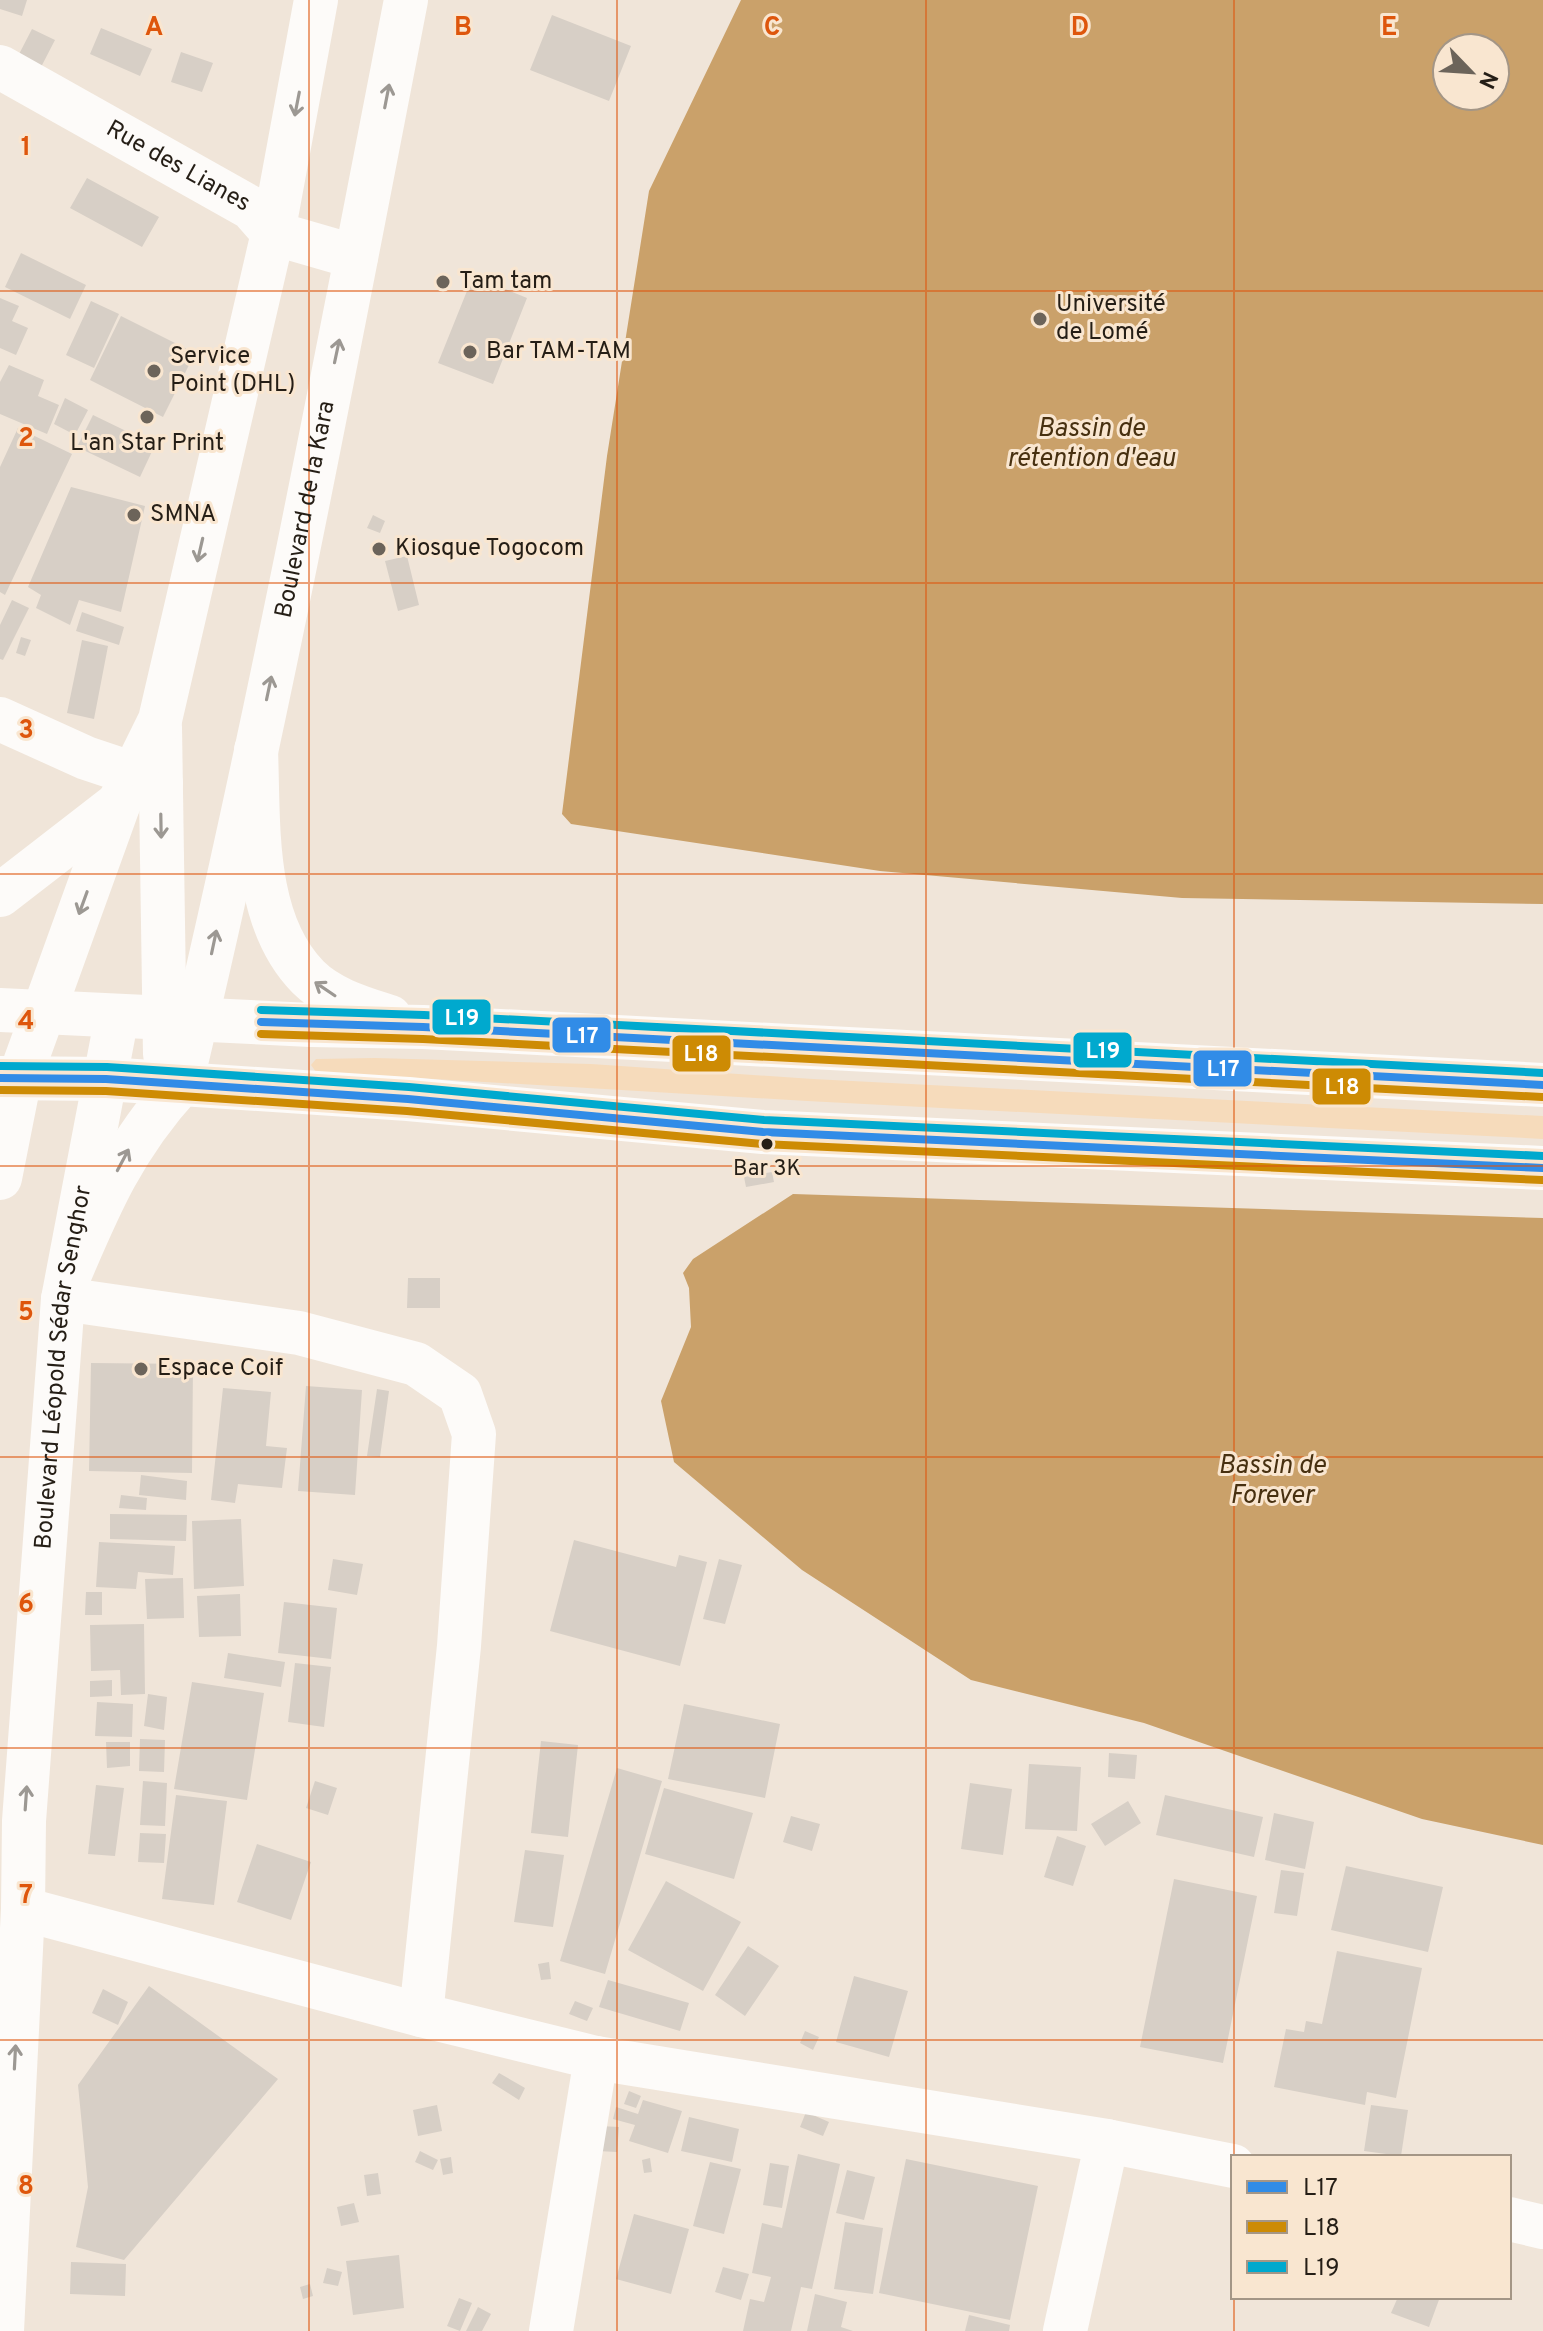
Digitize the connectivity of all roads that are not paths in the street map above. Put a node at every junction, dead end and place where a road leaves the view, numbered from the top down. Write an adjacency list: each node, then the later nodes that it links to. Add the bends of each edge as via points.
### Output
1 (316, 0): 4 (main road, one-way to 4)
2 (406, 0): 5 (main road, Boulevard de la Kara, one-way to 2)
3 (0, 67): 4 (main road, Rue des Lianes, via 251,208)
4 (273, 233): 5 (main road, Rue des Lianes); 8 (main road, one-way to 8, via 160,720)
5 (356, 257): 7 (main road, Boulevard de la Kara, one-way to 5)
6 (0, 719): 8 (main road)
7 (256, 750): 13 (main road, Boulevard de la Kara, one-way to 7); 14 (main road, one-way to 7, via 344,1001 309,978 279,938 264,880)
8 (137, 787): 9 (main road); 11 (main road, one-way to 11); 13 (main road, one-way to 13)
9 (0, 895)
10 (0, 1010): 11 (main road)
11 (43, 1012): 12 (main road); 15 (main road)
12 (117, 1016): 13 (main road); 16 (main road, Boulevard Léopold Sédar Senghor)
13 (180, 1018): 14 (main road); 17 (main road)
14 (423, 1027): 18 (main road)
15 (10, 1078): 16 (main road); 20 (main road)
16 (106, 1079): 17 (main road); 21 (main road, Boulevard Léopold Sédar Senghor)
17 (174, 1084): 19 (main road, via 408,1099 763,1132); 21 (main road, one-way to 17, via 101,1202)
18 (1543, 1085)
19 (1543, 1168)
20 (0, 1178)
21 (65, 1290): 22 (main road, Boulevard Léopold Sédar Senghor, one-way to 21, via 24,1821); 23 (main road, via 299,1333 416,1364 460,1394 474,1434 458,1661)
22 (23, 1909): 23 (main road); 29 (main road, Boulevard Léopold Sédar Senghor, one-way to 22)
23 (421, 2015): 24 (main road)
24 (596, 2058): 25 (main road); 30 (main road)
25 (1107, 2141): 26 (main road); 31 (main road)
26 (1231, 2166)
27 (1511, 2219): 28 (main road)
28 (1543, 2227)
29 (2, 2331)
30 (551, 2331)
31 (1065, 2331)

